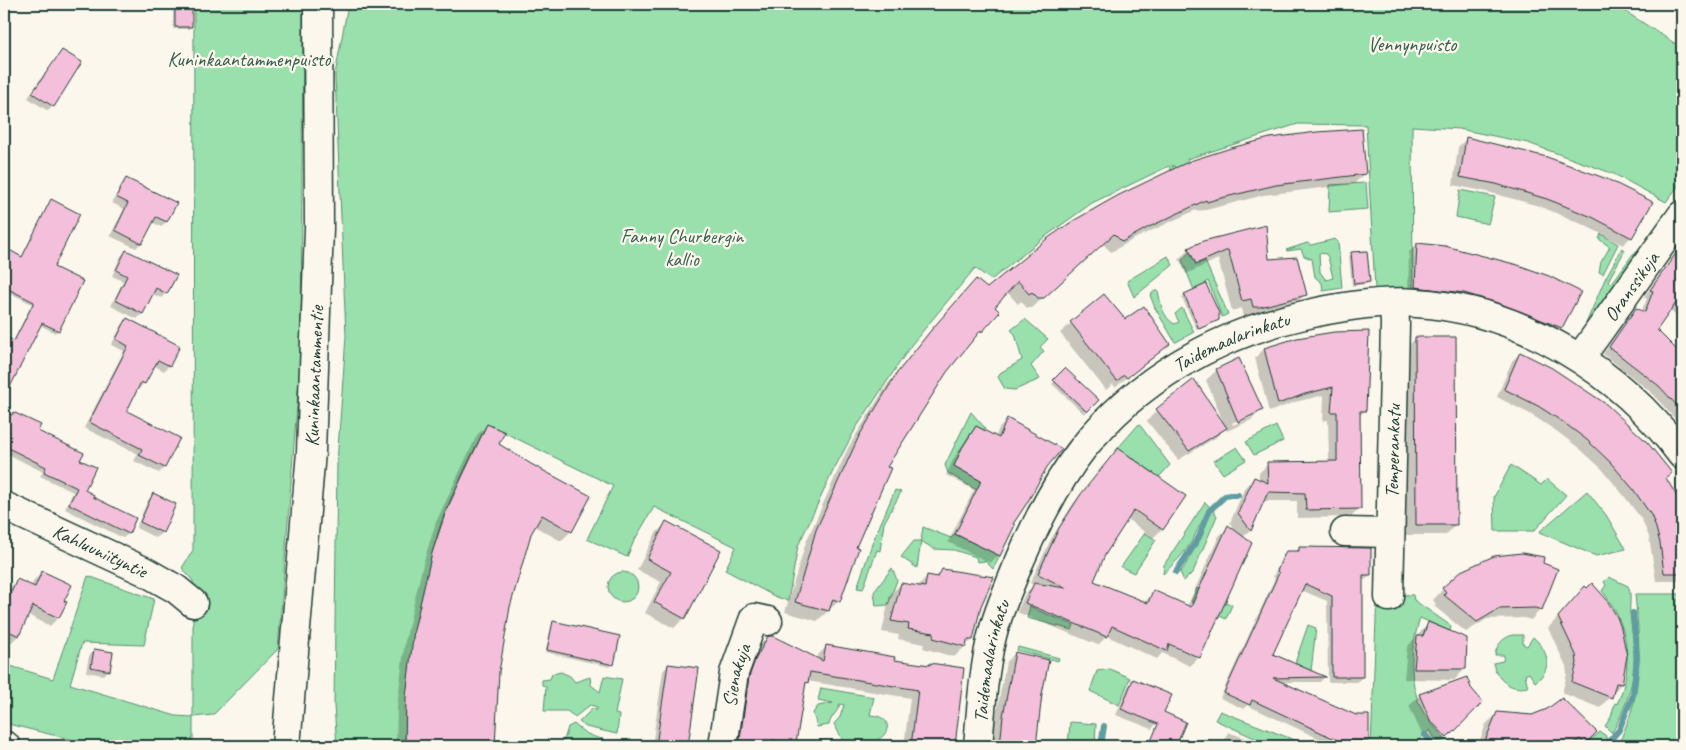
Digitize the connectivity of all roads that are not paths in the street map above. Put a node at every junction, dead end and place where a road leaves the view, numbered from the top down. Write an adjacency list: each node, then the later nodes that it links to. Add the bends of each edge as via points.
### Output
1 (318, 4): 12 (street, Kuninkaantammentie, via 319,228 312,452)
2 (1682, 215): 4 (street, Oranssikuja)
3 (1394, 303): 4 (street, Taidemaalarinkatu, via 1470,311 1549,340); 8 (street, Temperankatu); 14 (street, Taidemaalarinkatu, via 1326,310 1274,322 1230,338 1192,356 1152,382 1101,427 1082,449 1033,530 1000,611 990,642)
4 (1580, 358): 5 (street, Taidemaalarinkatu, via 1643,408)
5 (1682, 455)
6 (4, 506): 10 (street, Kahluuniityntie, via 144,571)
7 (1345, 532): 8 (street)
8 (1390, 533): 9 (street, Temperankatu)
9 (1389, 597)
10 (193, 603)
11 (768, 621): 13 (street, Sienakuja, via 754,618 741,653 734,673)
12 (286, 746)
13 (723, 746)
14 (978, 746)

